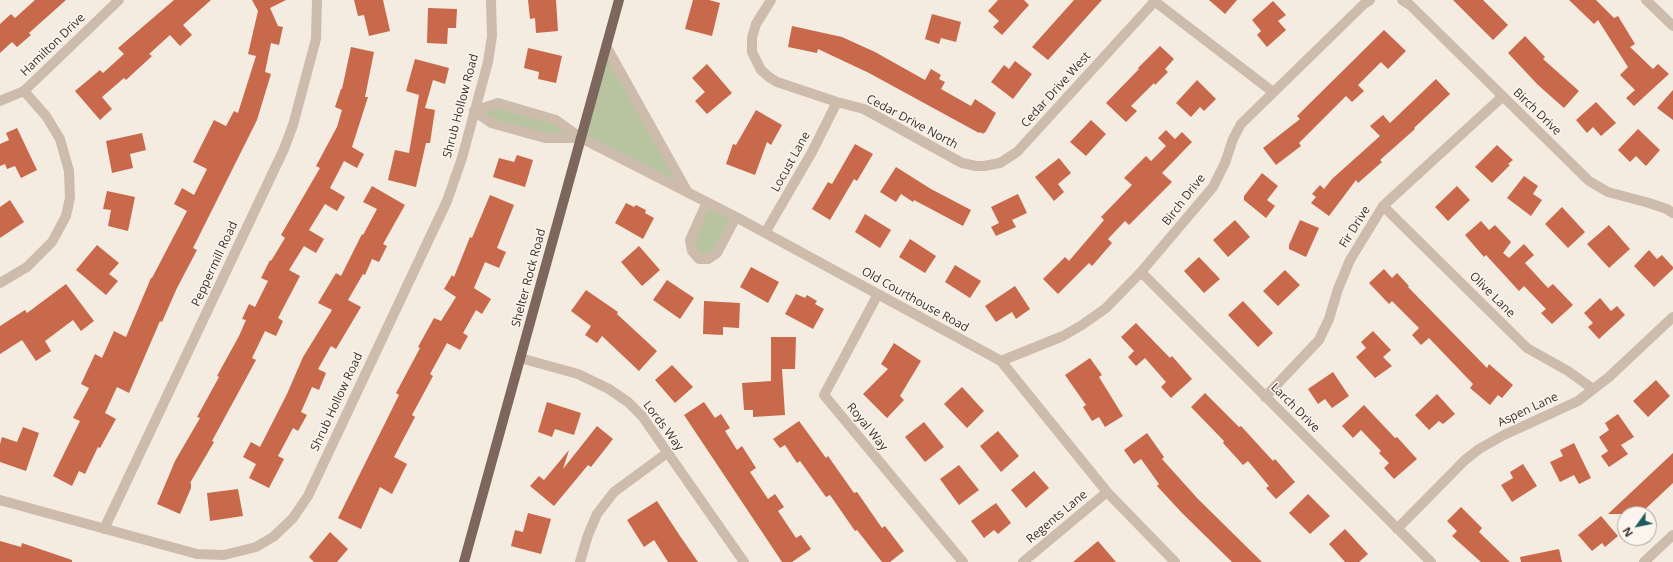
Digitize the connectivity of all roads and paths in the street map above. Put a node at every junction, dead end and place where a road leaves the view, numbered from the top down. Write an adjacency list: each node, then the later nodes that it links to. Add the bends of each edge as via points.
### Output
1 (119, 0): 12 (street, Hamilton Drive)
2 (317, 0): 37 (street, Peppermill Road, via 316,38 284,149)
3 (492, 0): 17 (street, Shrub Hollow Road, via 492,36 488,62)
4 (619, 0): 11 (main road, Shelter Rock Road)
5 (771, 0): 16 (street, Cedar Drive North, via 756,24 752,38 752,52 761,70 778,82)
6 (1154, 0): 13 (street); 19 (street, Cedar Drive West, via 1017,152 1000,163 976,166)
7 (1370, 0): 13 (street, Birch Drive)
8 (1402, 0): 14 (street, Birch Drive)
9 (1646, 0): 10 (street)
10 (1673, 26)
11 (606, 46): 18 (main road, Shelter Rock Road); 20 (street)
12 (24, 90): 15 (street, Hamilton Drive); 27 (street, via 46,116 60,139 67,159 70,198 66,216 52,242 27,267)
13 (1273, 92): 26 (street, Birch Drive, via 1241,124 1213,187)
14 (1502, 97): 22 (street, Fir Drive); 23 (street, Birch Drive, via 1589,181 1608,192 1649,203)
15 (0, 101)
16 (837, 102): 19 (street, Cedar Drive North, via 864,109); 25 (street, Locust Lane, via 812,152)
17 (474, 111): 18 (street, via 491,123 545,138); 18 (street, Old Courthouse Road, via 498,103 556,120); 37 (street, Shrub Hollow Road, via 447,202 308,496 293,518 273,537 256,547 224,555 197,554)
18 (581, 138): 20 (street, Old Courthouse Road); 30 (main road, Shelter Rock Road)
19 (962, 163)
20 (688, 193): 21 (street, Old Courthouse Road)
21 (707, 202): 24 (street, Old Courthouse Road); 24 (street, via 690,240 692,251 699,259 715,256)
22 (1383, 206): 32 (street, Olive Lane, via 1527,348 1568,371); 33 (street, Fir Drive, via 1350,260 1329,319 1318,340)
23 (1673, 213)
24 (736, 217): 25 (street, Old Courthouse Road)
25 (765, 233): 28 (street, Old Courthouse Road)
26 (1141, 272): 31 (street, Birch Drive, via 1106,308 1082,325 1063,336); 33 (street, Larch Drive)
27 (0, 283)
28 (878, 294): 31 (street, Old Courthouse Road); 43 (street, Royal Way, via 824,395)
29 (1673, 317): 32 (street, Aspen Lane)
30 (520, 358): 34 (street, Lords Way, via 578,374 609,389 642,416); 40 (main road, Shelter Rock Road)
31 (1000, 361): 35 (street, Old Courthouse Road)
32 (1593, 390): 38 (street, Aspen Lane, via 1578,401 1479,449)
33 (1265, 397): 38 (street, Larch Drive)
34 (667, 453): 41 (street, via 614,492 597,514); 42 (street, Lords Way)
35 (1106, 492): 44 (street, Regents Lane); 45 (street, Old Courthouse Road)
36 (0, 500): 37 (street, Shrub Hollow Road)
37 (104, 529)
38 (1396, 529): 46 (street, Larch Drive)
39 (1673, 535): 47 (street)
40 (464, 562)
41 (580, 562)
42 (744, 562)
43 (963, 562)
44 (1023, 562)
45 (1174, 562)
46 (1431, 562)
47 (1644, 562)

